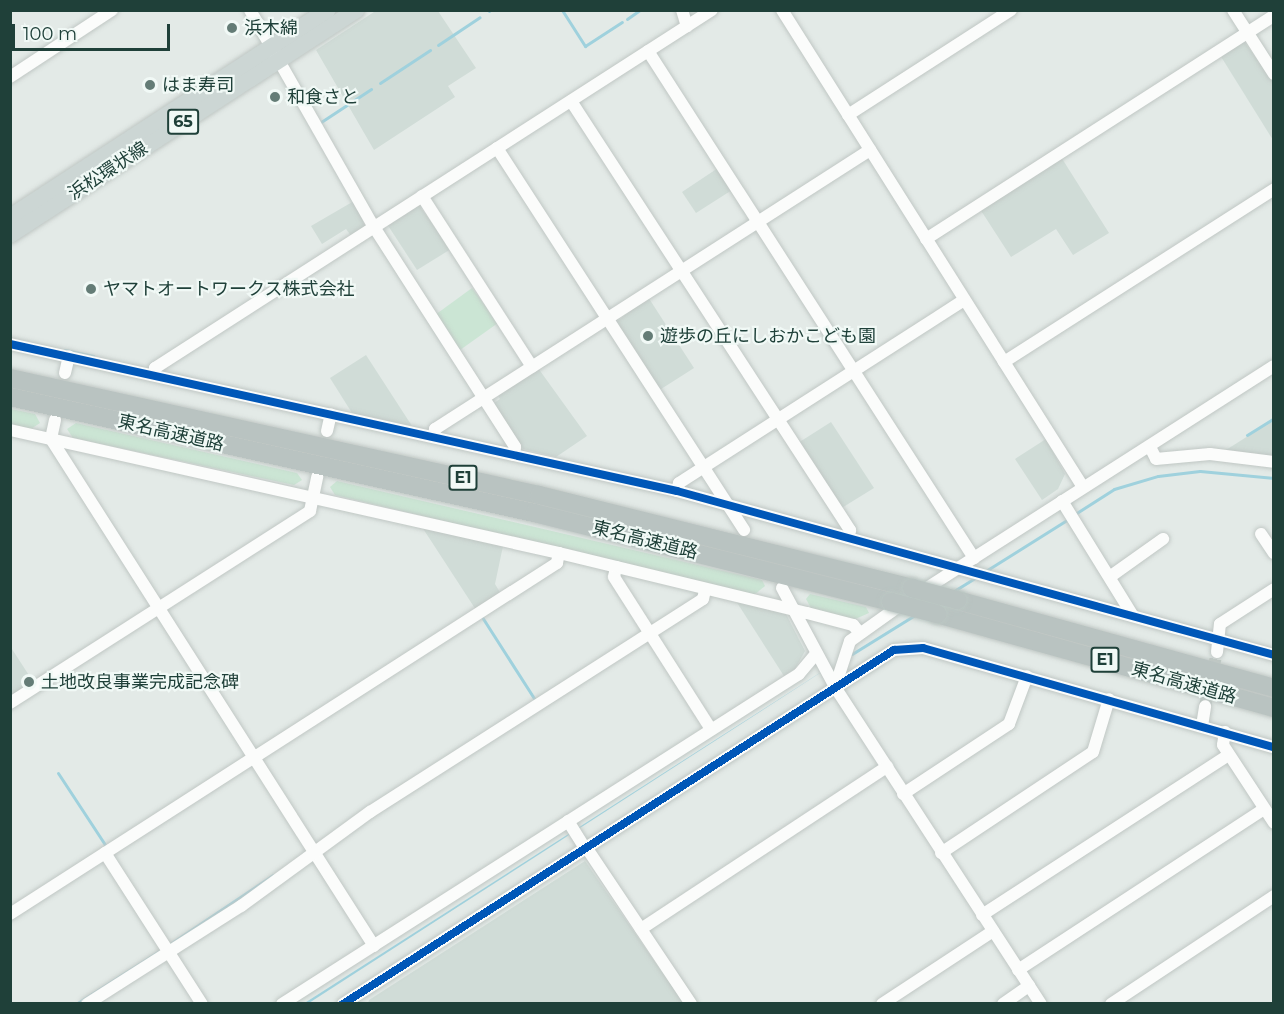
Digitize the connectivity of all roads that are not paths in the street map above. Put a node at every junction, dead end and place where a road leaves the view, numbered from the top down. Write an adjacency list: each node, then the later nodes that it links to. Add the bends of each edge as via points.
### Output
1 (112, 10): 16 (street)
2 (250, 10): 14 (street)
3 (327, 10): 14 (main road, 浜松環状線 / 65)
4 (356, 10): 14 (main road, 浜松環状線 / 65)
5 (682, 10): 11 (street)
6 (712, 10): 11 (street)
7 (782, 10): 18 (street)
8 (1011, 10): 18 (street)
9 (1233, 10): 12 (street)
10 (1274, 16): 12 (street)
11 (687, 26): 13 (street)
12 (1247, 33): 15 (street); 27 (street)
13 (648, 51): 17 (street); 24 (street)
14 (275, 54): 23 (main road, 浜松環状線 / 65); 25 (street); 26 (main road, 浜松環状線 / 65)
15 (1274, 74)
16 (10, 77)
17 (571, 100): 19 (street); 28 (street)
18 (848, 116): 20 (street)
19 (497, 148): 22 (street); 30 (street)
20 (870, 150): 24 (street); 27 (street)
21 (1274, 189): 33 (street)
22 (422, 196): 25 (street); 35 (street)
23 (10, 217)
24 (757, 223): 28 (street); 36 (street)
25 (374, 227): 38 (street, via 155,368); 41 (street)
26 (10, 235)
27 (926, 239): 29 (street)
28 (682, 271): 30 (street); 44 (street)
29 (964, 300): 33 (street); 36 (street)
30 (607, 319): 35 (street); 52 (street)
31 (10, 344): 32 (street)
32 (69, 356): 37 (street); 38 (street)
33 (1004, 362): 54 (street)
34 (1274, 366): 49 (street)
35 (532, 367): 41 (street)
36 (853, 371): 44 (street); 65 (street)
37 (65, 373)
38 (154, 375): 42 (street)
39 (10, 378): 81 (highway, 東名高速道路 / E1, bridge, via 539,495 912,588)
40 (10, 397): 85 (highway, 東名高速道路 / E1, bridge, via 534,513 937,614)
41 (481, 400): 47 (street, via 435,429); 50 (street, via 516,447)
42 (331, 414): 46 (street); 47 (street)
43 (55, 420): 48 (street)
44 (778, 420): 52 (street); 61 (street, via 850,530)
45 (10, 430): 48 (street)
46 (327, 431)
47 (434, 437): 50 (street)
48 (51, 439): 56 (street); 71 (street)
49 (1150, 447): 51 (street, via 1156,459 1210,454); 54 (street)
50 (514, 455): 55 (street)
51 (1274, 462)
52 (704, 467): 55 (street, via 679,483); 57 (street)
53 (317, 477): 56 (street)
54 (1083, 487): 58 (street)
55 (677, 491): 57 (street)
56 (313, 495): 63 (street); 71 (street, via 310,511)
57 (728, 505): 59 (street); 61 (street)
58 (1067, 509): 65 (street); 67 (street)
59 (744, 530)
60 (1261, 534): 64 (street)
61 (848, 537): 65 (street)
62 (1163, 540): 67 (street)
63 (559, 553): 66 (street); 91 (street, via 557,563)
64 (1274, 553)
65 (967, 564): 73 (street, via 985,574); 74 (street)
66 (616, 567): 70 (street); 75 (street, via 614,577)
67 (1111, 576): 73 (street)
68 (782, 588): 72 (street)
69 (1273, 588): 76 (street, via 1220,624)
70 (705, 590): 72 (street); 75 (street, via 703,599)
71 (160, 607): 83 (street); 91 (street)
72 (792, 610): 74 (street, via 854,626); 78 (street)
73 (1133, 616): 76 (street)
74 (859, 632): 80 (street, via 846,648)
75 (650, 633): 87 (street); 98 (street)
76 (1218, 646): 77 (street)
77 (1274, 655)
78 (819, 659): 80 (street); 87 (street)
79 (1027, 676): 80 (street, via 914,647 886,654); 82 (street); 93 (street, via 1009,724)
80 (835, 679): 92 (street); 97 (street)
81 (1274, 688)
82 (1108, 699): 86 (street); 100 (street, via 1093,752)
83 (10, 703)
84 (1205, 706): 86 (street)
85 (1274, 708)
86 (1202, 726): 88 (street)
87 (711, 729): 95 (street)
88 (1225, 732): 89 (street); 90 (street, via 1223,745)
89 (1274, 747)
90 (1228, 755): 94 (street); 103 (street)
91 (255, 756): 98 (street); 99 (street)
92 (887, 767): 93 (street); 104 (street)
93 (903, 794): 100 (street)
94 (1264, 809): 96 (street); 108 (street)
95 (569, 823): 97 (street); 106 (street)
96 (1274, 823)
97 (583, 844): 104 (street); 110 (street)
98 (315, 852): 106 (street); 107 (street)
99 (105, 853): 102 (street); 107 (street)
100 (941, 853): 103 (street)
101 (1274, 896): 118 (street)
102 (10, 914)
103 (982, 915): 105 (street)
104 (641, 928): 114 (street)
105 (993, 931): 108 (street); 115 (street)
106 (374, 946): 113 (street)
107 (168, 952): 111 (street); 112 (street)
108 (1018, 969): 109 (street)
109 (1029, 986): 116 (street); 117 (street)
110 (346, 1003)
111 (87, 1004)
112 (202, 1004)
113 (282, 1004)
114 (691, 1004)
115 (882, 1004)
116 (1003, 1004)
117 (1041, 1004)
118 (1111, 1004)

